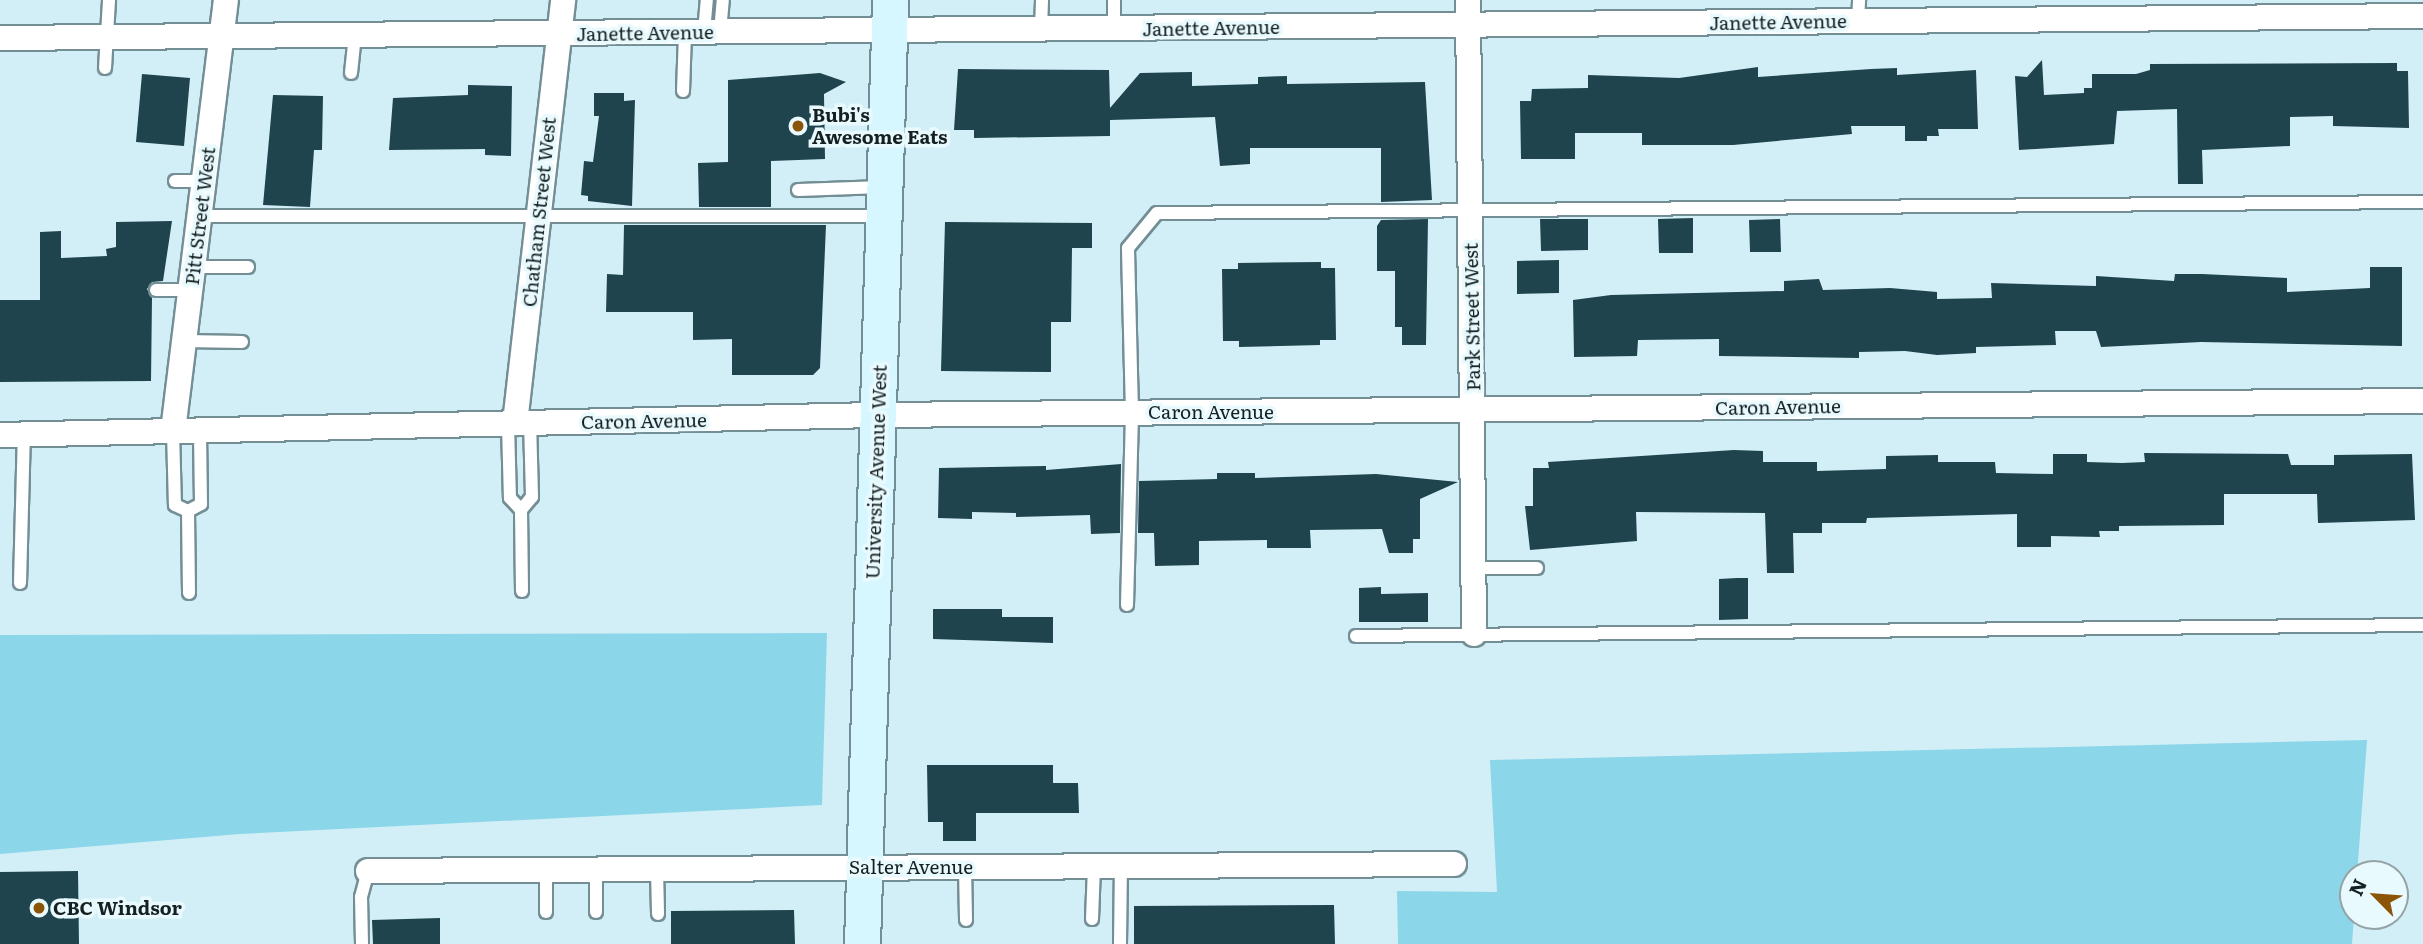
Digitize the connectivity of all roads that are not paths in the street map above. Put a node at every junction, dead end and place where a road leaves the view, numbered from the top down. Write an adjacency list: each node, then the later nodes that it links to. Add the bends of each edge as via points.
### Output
1 (109, 0): 19 (lane)
2 (226, 0): 17 (street, Pitt Street West)
3 (563, 0): 16 (street, Chatham Street West)
4 (707, 0): 15 (lane)
5 (723, 0): 15 (lane)
6 (1042, 0): 13 (lane)
7 (1114, 0): 14 (lane)
8 (1468, 0): 12 (street, Park Street West)
9 (1859, 10): 11 (street, Janette Avenue); 12 (street, Janette Avenue)
10 (889, 15): 13 (street, Janette Avenue); 15 (street, Janette Avenue); 27 (main road, University Avenue West)
11 (2423, 16)
12 (1468, 25): 14 (street, Janette Avenue); 29 (street, Park Street West)
13 (1041, 29): 14 (street, Janette Avenue)
14 (1114, 29)
15 (703, 32): 16 (street, Janette Avenue); 23 (lane)
16 (559, 34): 18 (street, Janette Avenue); 31 (street, Chatham Street West)
17 (222, 36): 18 (street, Janette Avenue); 19 (street, Janette Avenue); 25 (street, Pitt Street West)
18 (355, 36): 22 (lane)
19 (107, 37): 20 (street, Janette Avenue); 21 (lane)
20 (0, 38)
21 (105, 68)
22 (351, 73)
23 (683, 91)
24 (175, 181): 25 (lane)
25 (204, 181): 30 (street, Pitt Street West)
26 (798, 190): 27 (lane)
27 (883, 201): 31 (lane); 40 (main road, University Avenue West)
28 (2423, 202): 29 (lane)
29 (1471, 210): 38 (street, Park Street West); 39 (lane, via 1157,213 1128,248)
30 (200, 216): 31 (lane); 33 (street, Pitt Street West)
31 (538, 219): 41 (street, Chatham Street West)
32 (248, 267): 33 (lane)
33 (192, 278): 34 (lane); 35 (street, Pitt Street West)
34 (156, 290)
35 (185, 341): 36 (lane); 43 (street, Pitt Street West)
36 (242, 342)
37 (2423, 401): 38 (street, Caron Avenue)
38 (1472, 410): 39 (street, Caron Avenue); 47 (street, Park Street West)
39 (1132, 413): 40 (street, Caron Avenue); 52 (lane)
40 (877, 415): 41 (street, Caron Avenue); 60 (main road, University Avenue West)
41 (518, 423): 42 (street, Caron Avenue); 45 (lane, via 510,498); 45 (lane, via 532,497)
42 (200, 430): 43 (street, Caron Avenue); 46 (lane, via 201,504)
43 (173, 431): 44 (street, Caron Avenue); 46 (lane, via 175,505)
44 (12, 435): 49 (lane)
45 (521, 510): 50 (lane)
46 (188, 511): 51 (lane)
47 (1474, 568): 48 (lane); 54 (street, Park Street West)
48 (1537, 568)
49 (20, 583)
50 (522, 590)
51 (189, 593)
52 (1127, 605)
53 (2423, 625): 54 (lane)
54 (1474, 634): 55 (lane)
55 (1356, 636)
56 (1454, 864): 58 (street, Salter Avenue)
57 (1094, 866): 58 (street, Salter Avenue); 59 (street, Salter Avenue); 68 (lane)
58 (1121, 866): 72 (lane)
59 (965, 867): 60 (street, Salter Avenue); 69 (lane)
60 (865, 868): 61 (street, Salter Avenue); 71 (main road, University Avenue West)
61 (657, 869): 63 (street, Salter Avenue); 67 (lane)
62 (546, 870): 63 (street, Salter Avenue); 64 (street, Salter Avenue); 65 (lane)
63 (596, 870): 66 (lane)
64 (368, 871): 70 (lane, via 361,897)
65 (546, 912)
66 (596, 912)
67 (658, 914)
68 (1092, 919)
69 (966, 920)
70 (362, 944)
71 (862, 944)
72 (1120, 944)

